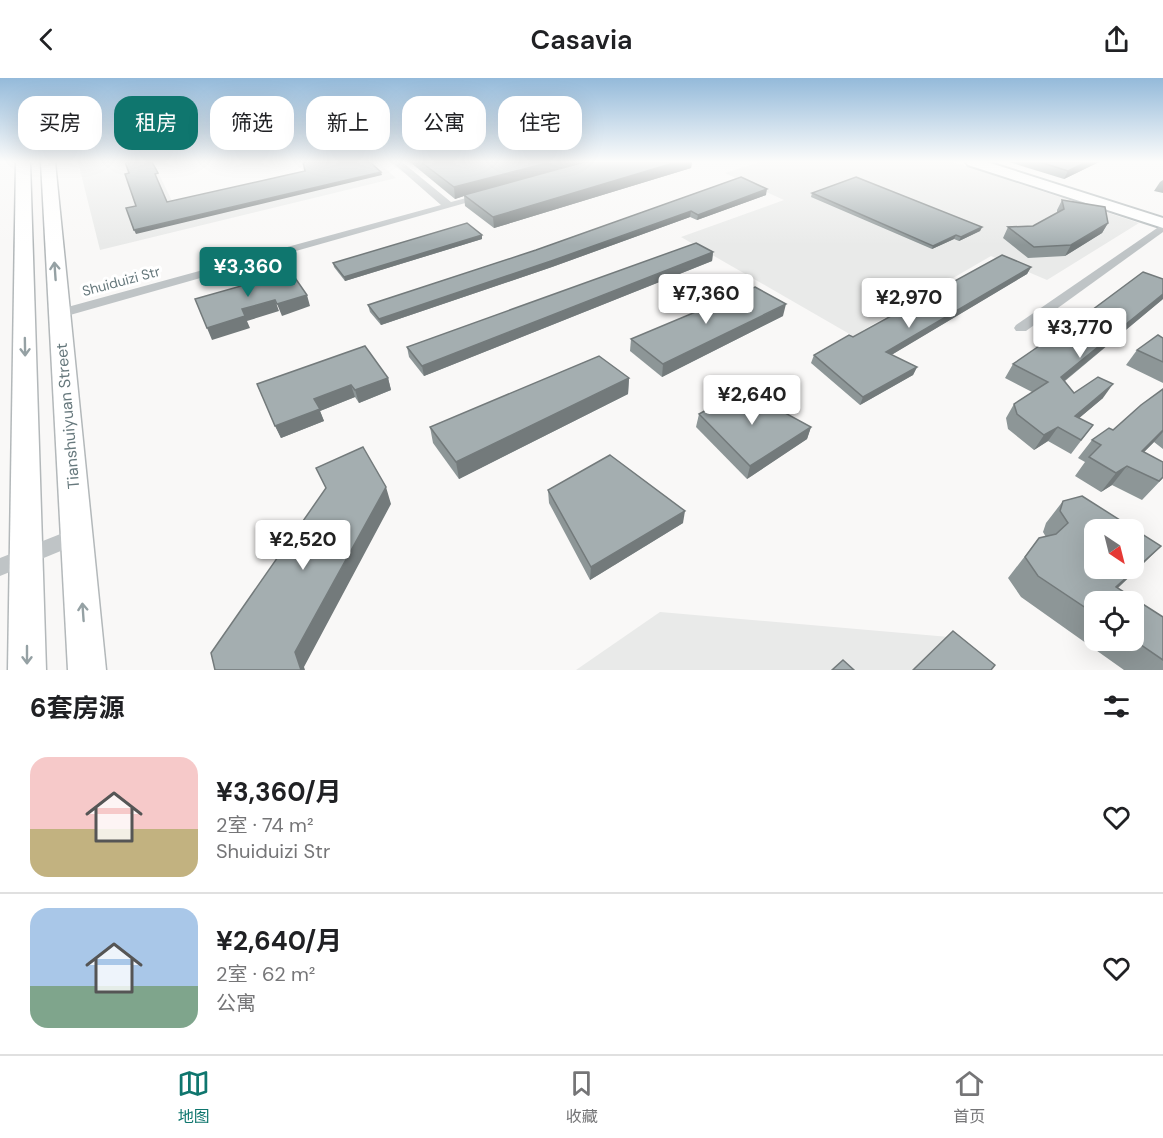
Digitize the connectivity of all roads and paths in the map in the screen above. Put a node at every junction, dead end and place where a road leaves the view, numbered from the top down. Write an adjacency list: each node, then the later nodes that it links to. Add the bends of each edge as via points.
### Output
1 (22, 190): 11 (main road, one-way to 11)
2 (50, 190): 8 (main road, Tianshuiyuan Street, one-way to 2)
3 (429, 190): 6 (street)
4 (1056, 190): 7 (street)
5 (495, 194): 6 (street, Shuiduizi Str)
6 (449, 206): 8 (street, Shuiduizi Str)
7 (1163, 225): 9 (street)
8 (58, 314): 10 (main road, Tianshuiyuan Street)
9 (1021, 328)
10 (78, 535): 11 (street); 13 (main road, Tianshuiyuan Street, one-way to 10)
11 (14, 561): 12 (main road, one-way to 12)
12 (27, 670)
13 (87, 670)

